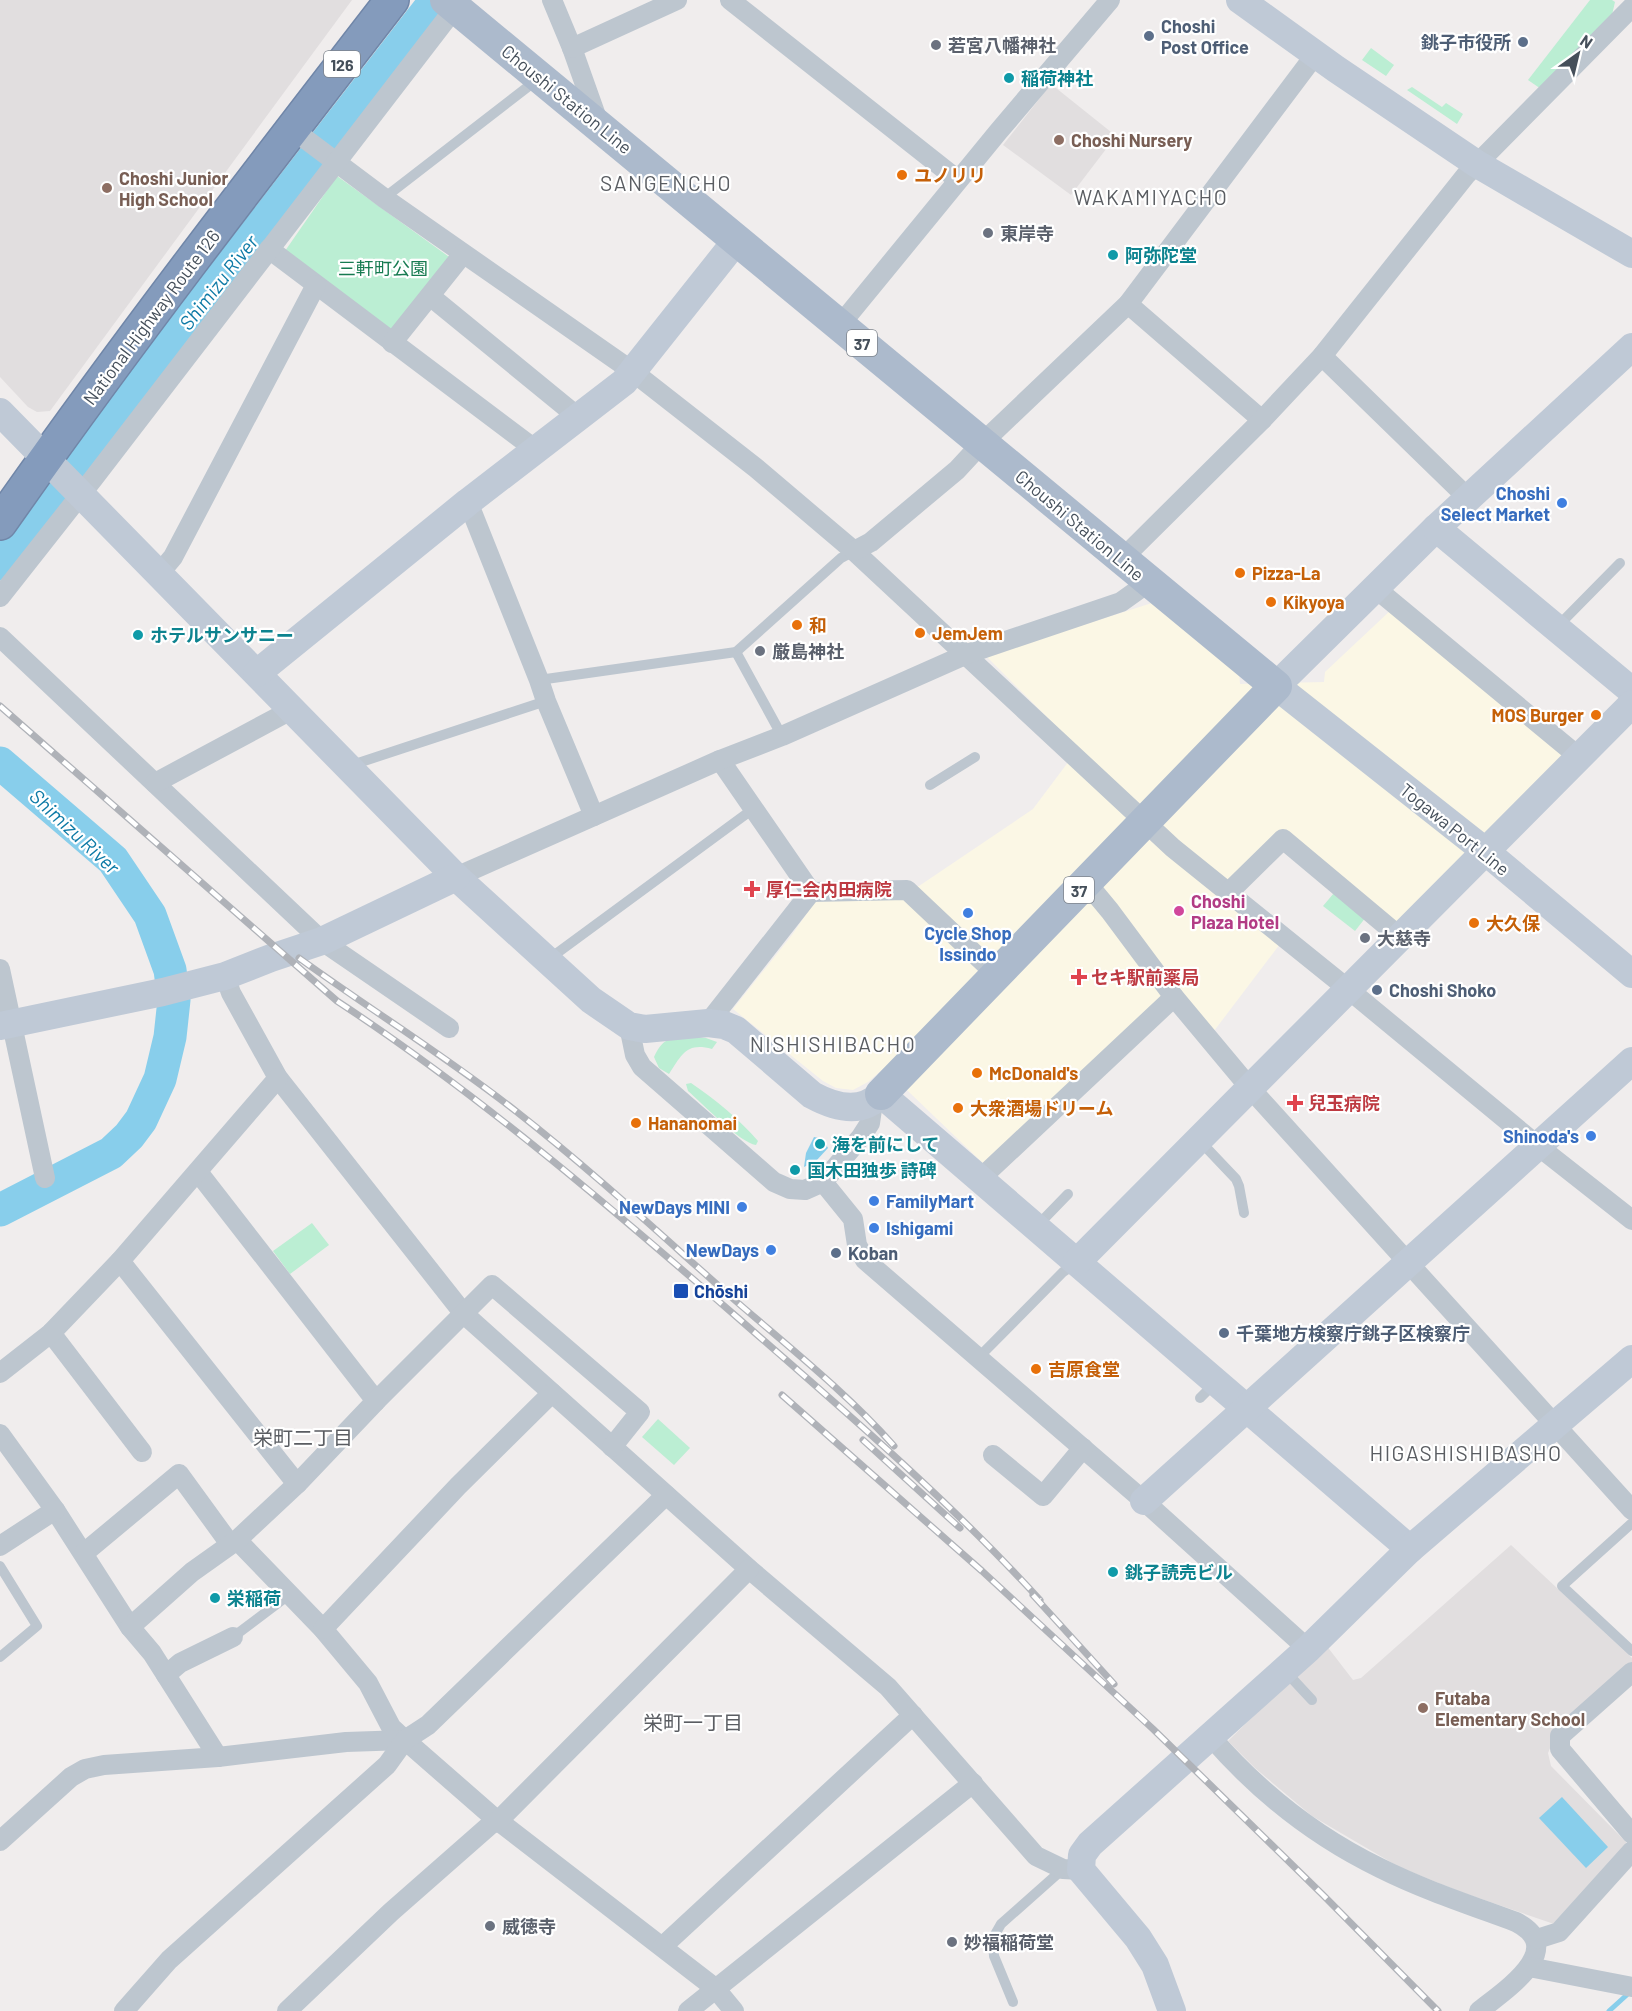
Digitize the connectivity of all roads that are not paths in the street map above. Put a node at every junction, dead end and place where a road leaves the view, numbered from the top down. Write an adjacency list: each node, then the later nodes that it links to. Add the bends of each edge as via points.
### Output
1 (392, 0): 13 (highway, National Highway Route 126 / 126)
2 (552, 0): 9 (street)
3 (677, 0): 9 (street)
4 (730, 0): 16 (street)
5 (1110, 0): 16 (street)
6 (1240, 0): 10 (street)
7 (454, 2): 11 (main road, Choushi Station Line / 37); 14 (street)
8 (1632, 7): 15 (street)
9 (572, 48): 12 (street)
10 (1315, 55): 15 (street); 24 (street)
11 (540, 78): 12 (main road, Choushi Station Line / 37); 17 (lane)
12 (599, 124): 18 (main road, Choushi Station Line / 37)
13 (300, 135): 14 (street); 35 (highway, National Highway Route 126 / 126)
14 (336, 163): 17 (street); 19 (street)
15 (1477, 164): 21 (street); 28 (street)
16 (958, 180): 25 (street)
17 (384, 198): 20 (street)
18 (736, 241): 25 (main road, Choushi Station Line / 37); 29 (street)
19 (269, 249): 22 (street); 36 (street)
20 (463, 254): 23 (street); 29 (street)
21 (1632, 254)
22 (316, 285): 26 (street); 44 (street, via 172,557)
23 (430, 296): 26 (street); 31 (street)
24 (1128, 304): 32 (street); 33 (street)
25 (840, 325): 33 (main road, Choushi Station Line / 37)
26 (392, 343): 34 (street)
27 (1632, 347): 37 (street)
28 (1322, 356): 32 (street); 37 (street)
29 (632, 371): 31 (street, via 624,382); 41 (street)
30 (0, 412): 35 (street)
31 (578, 417): 34 (street)
32 (1262, 420): 42 (street)
33 (981, 444): 41 (street, via 957,470 871,542); 42 (main road, Choushi Station Line / 37)
34 (536, 450): 38 (street)
35 (45, 459): 36 (street); 39 (highway, National Highway Route 126 / 126)
36 (80, 494): 44 (street); 47 (street)
37 (1468, 498): 40 (street)
38 (468, 502): 52 (street); 53 (street)
39 (0, 523)
40 (1436, 528): 46 (street); 48 (street)
41 (854, 551): 50 (lane, via 841,558); 51 (street)
42 (1122, 558): 45 (main road, Choushi Station Line / 37)
43 (1620, 564): 48 (lane)
44 (158, 575): 52 (street)
45 (1149, 582): 51 (street, via 1121,602); 54 (main road, Choushi Station Line / 37)
46 (1374, 587): 54 (street); 61 (street)
47 (0, 597)
48 (1556, 629): 55 (street)
49 (0, 637): 64 (street)
50 (736, 652): 53 (lane); 59 (lane)
51 (967, 654): 59 (street); 68 (street)
52 (257, 673): 58 (street)
53 (539, 680): 56 (street)
54 (1276, 686): 68 (main road, 37); 69 (street, Togawa Port Line)
55 (1632, 691)
56 (546, 701): 63 (lane); 67 (street)
57 (1632, 704): 61 (street)
58 (293, 709): 63 (street); 64 (street)
59 (782, 736): 62 (street)
60 (975, 757): 65 (lane)
61 (1579, 757): 69 (street)
62 (720, 760): 66 (street); 67 (street)
63 (349, 766): 70 (street)
64 (155, 783): 75 (street)
65 (930, 786)
66 (753, 809): 72 (street); 76 (lane)
67 (594, 816): 70 (street)
68 (1145, 822): 71 (main road, 37); 73 (street)
69 (1485, 851): 74 (street); 78 (street, Togawa Port Line)
70 (456, 877): 75 (street); 76 (street)
71 (1086, 882): 79 (main road, 37); 82 (street)
72 (811, 892): 79 (street, via 907,890); 83 (street)
73 (1229, 892): 74 (street, via 1283,839); 81 (street)
74 (1400, 938): 81 (street)
75 (322, 941): 80 (street); 86 (street)
76 (546, 961): 85 (street)
77 (0, 969): 84 (street)
78 (1632, 974)
79 (997, 975): 90 (main road, 37)
80 (225, 976): 84 (street); 88 (street)
81 (1348, 989): 89 (street); 92 (street)
82 (1174, 997): 89 (street); 95 (street)
83 (708, 1023): 85 (street, via 645,1029); 90 (street, via 736,1030 826,1103 847,1108)
84 (6, 1024): 94 (street)
85 (629, 1026): 96 (street, via 634,1055 642,1067 774,1182 805,1190)
86 (449, 1028)
87 (1632, 1061): 92 (street)
88 (278, 1078): 93 (street); 104 (street)
89 (1250, 1088): 91 (street); 103 (street)
90 (877, 1098): 95 (street); 96 (street, via 870,1123)
91 (1198, 1140): 98 (lane, via 1236,1179); 102 (street)
92 (1538, 1146): 99 (street); 103 (street)
93 (198, 1172): 101 (street); 110 (street)
94 (45, 1178)
95 (981, 1178): 100 (street)
96 (823, 1182): 106 (street, via 853,1219 856,1245 865,1260)
97 (1068, 1194): 100 (lane)
98 (1244, 1213)
99 (1632, 1220)
100 (1036, 1226): 102 (street)
101 (120, 1261): 105 (street); 118 (street)
102 (1077, 1262): 106 (lane); 111 (street, via 1208,1390)
103 (1408, 1263): 111 (street); 112 (street)
104 (464, 1314): 109 (street); 110 (street); 114 (street, via 492,1285 640,1412)
105 (51, 1333): 108 (street); 116 (street)
106 (978, 1358): 115 (street)
107 (1632, 1359): 112 (street)
108 (0, 1373)
109 (552, 1393): 114 (street); 132 (street)
110 (376, 1401): 118 (street)
111 (1247, 1408): 120 (street); 126 (street)
112 (1554, 1426): 122 (street); 126 (street)
113 (0, 1434): 121 (street)
114 (612, 1447): 119 (street)
115 (1083, 1448): 117 (street, via 1043,1496); 120 (street)
116 (142, 1452)
117 (993, 1455)
118 (297, 1484): 124 (street)
119 (666, 1495): 129 (street); 143 (street, via 428,1725)
120 (1144, 1501): 134 (street)
121 (55, 1510): 125 (street); 127 (street)
122 (1632, 1510)
123 (1632, 1523): 135 (lane, via 1562,1586)
124 (234, 1542): 127 (street, via 179,1474); 130 (street); 131 (street, via 192,1572)
125 (0, 1546)
126 (1410, 1549): 134 (street)
127 (84, 1553): 131 (street)
128 (0, 1566): 136 (lane, via 37,1626)
129 (749, 1569): 141 (street, via 888,1687); 146 (street)
130 (290, 1594): 132 (street); 133 (lane)
131 (130, 1627): 139 (street)
132 (323, 1629): 143 (street, via 368,1683 391,1727)
133 (233, 1636): 139 (street, via 180,1663)
134 (1308, 1649): 137 (street)
135 (1632, 1651)
136 (0, 1658)
137 (1285, 1671): 140 (lane); 142 (street)
138 (1632, 1672): 147 (street, via 1560,1736 1560,1749)
139 (166, 1675): 144 (street)
140 (1312, 1700)
141 (913, 1715): 145 (street); 152 (street)
142 (1211, 1737): 150 (street, via 1090,1844); 151 (street, via 1278,1802 1337,1844 1379,1868 1516,1922)
143 (405, 1740): 144 (street, via 346,1742); 146 (street); 157 (street, via 387,1765 169,1960)
144 (218, 1757): 148 (street, via 85,1769)
145 (973, 1783): 150 (street, via 1035,1856); 154 (street)
146 (499, 1820): 152 (street); 158 (street, via 391,1912)
147 (1632, 1834)
148 (0, 1841)
149 (1632, 1851): 151 (street, via 1559,1932)
150 (1072, 1869): 156 (lane, via 1001,1924 993,1938 994,1956); 161 (street, via 1138,1938 1155,1965)
151 (1537, 1939): 153 (street)
152 (663, 1946): 154 (street)
153 (1529, 1967): 155 (street); 162 (street)
154 (715, 1988): 159 (street); 160 (street)
155 (1632, 1988)
156 (1013, 2002)
157 (124, 2011)
158 (287, 2011)
159 (688, 2011)
160 (734, 2011)
161 (1172, 2011)
162 (1479, 2011)

